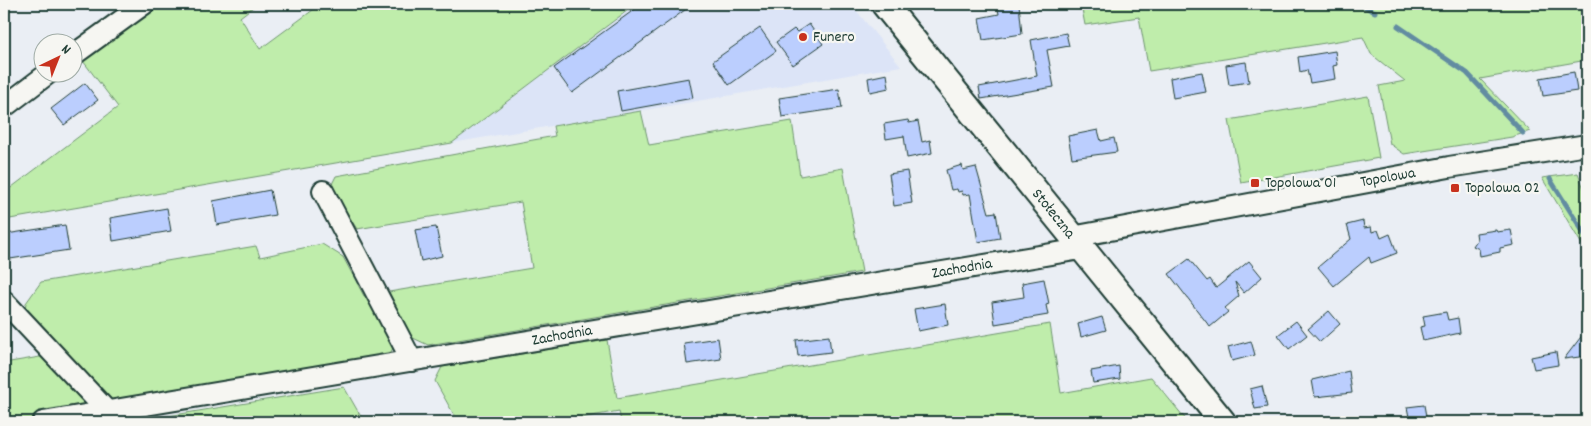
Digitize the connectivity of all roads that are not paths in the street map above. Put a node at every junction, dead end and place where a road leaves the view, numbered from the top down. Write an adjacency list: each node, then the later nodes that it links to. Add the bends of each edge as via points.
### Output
1 (144, 4): 3 (street)
2 (884, 4): 8 (main road, Stołeczna)
3 (82, 49)
4 (37, 82): 5 (street)
5 (4, 107)
6 (1586, 149): 8 (street, Topolowa, via 1449,167)
7 (323, 191): 10 (street)
8 (1077, 243): 10 (street, Zachodnia); 13 (main road, Stołeczna)
9 (4, 301): 11 (street)
10 (412, 361): 11 (street, Zachodnia)
11 (107, 411): 12 (street, Zachodnia)
12 (43, 422)
13 (1223, 422)

